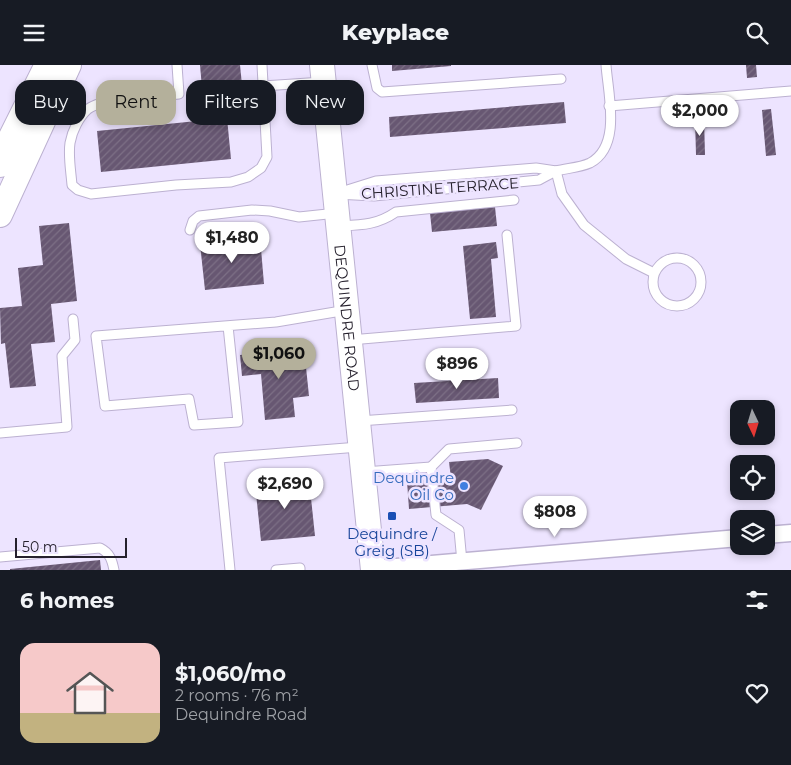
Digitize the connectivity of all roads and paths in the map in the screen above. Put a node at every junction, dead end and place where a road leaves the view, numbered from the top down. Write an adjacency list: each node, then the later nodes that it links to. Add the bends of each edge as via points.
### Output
1 (49, 65): 14 (highway)
2 (69, 65): 18 (main road)
3 (177, 65): 13 (lane, via 179,94 111,101 90,108 81,116 70,144 72,185 78,190 91,194 231,182 248,177 261,168 268,157)
4 (262, 65): 9 (lane)
5 (372, 65): 8 (lane, via 377,88 382,92)
6 (606, 65): 12 (lane, CHRISTINE TERRACE)
7 (323, 74): 10 (lane); 17 (main road, DEQUINDRE ROAD)
8 (561, 79)
9 (263, 80)
10 (276, 83)
11 (791, 91): 12 (lane)
12 (610, 105): 15 (lane, CHRISTINE TERRACE, via 611,129 604,151 590,163)
13 (266, 125)
14 (0, 163)
15 (556, 171): 17 (lane, CHRISTINE TERRACE, via 539,180 374,195); 17 (lane, CHRISTINE TERRACE, via 536,168 376,181); 21 (lane, via 562,194 584,225 626,259)
16 (514, 200): 17 (lane, via 396,212 374,223)
17 (337, 211): 19 (lane, via 299,217 252,210 199,216); 22 (main road, DEQUINDRE ROAD)
18 (0, 215)
19 (190, 230)
20 (506, 235): 25 (lane, via 516,326)
21 (654, 273): 21 (lane, via 656,294 667,303 689,302 699,291 700,274 690,261 682,258 665,260)
22 (347, 309): 24 (lane, via 276,322); 25 (main road, DEQUINDRE ROAD)
23 (73, 319): 28 (lane, via 75,340 62,356 68,427)
24 (228, 326): 24 (lane, via 96,336 105,407 189,399 194,425 238,421)
25 (350, 340): 27 (main road, DEQUINDRE ROAD)
26 (512, 410): 27 (lane)
27 (358, 421): 30 (main road, DEQUINDRE ROAD)
28 (0, 433)
29 (517, 443): 31 (lane, via 449,449)
30 (361, 447): 32 (main road, DEQUINDRE ROAD); 39 (lane, via 219,459)
31 (431, 467): 32 (lane); 37 (lane, via 436,515 460,531)
32 (364, 473): 42 (main road, DEQUINDRE ROAD)
33 (791, 533): 34 (street)
34 (775, 534)
35 (730, 539): 37 (street)
36 (0, 557): 38 (lane, via 100,548 108,552)
37 (462, 562): 42 (street)
38 (114, 570)
39 (230, 570)
40 (276, 570): 41 (lane)
41 (300, 570)
42 (373, 570)

